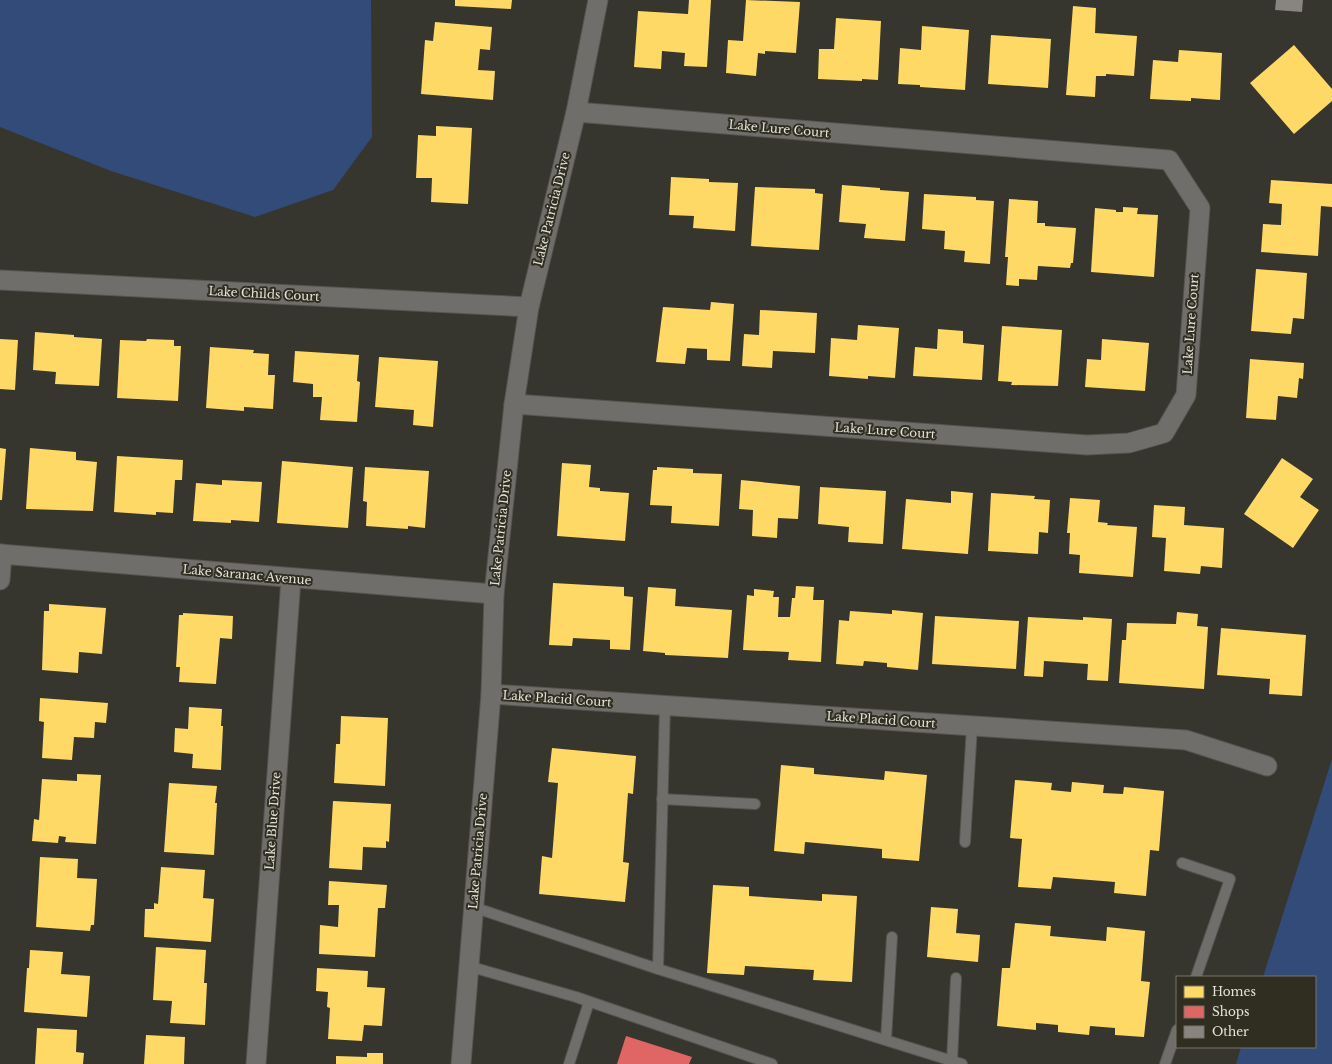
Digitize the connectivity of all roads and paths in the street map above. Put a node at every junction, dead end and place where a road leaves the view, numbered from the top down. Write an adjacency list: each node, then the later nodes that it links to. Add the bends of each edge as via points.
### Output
1 (598, 0): 2 (street, Lake Patricia Drive)
2 (576, 112): 4 (street, Lake Patricia Drive); 5 (street, Lake Lure Court, via 1169,160 1200,208 1186,395 1164,433 1129,443 1088,445)
3 (0, 280): 4 (street, Lake Childs Court)
4 (529, 307): 5 (street, Lake Patricia Drive)
5 (514, 404): 9 (street, Lake Patricia Drive)
6 (1, 554): 7 (street, Lake Saranac Avenue); 8 (street)
7 (291, 579): 9 (street, Lake Saranac Avenue); 28 (street, Lake Blue Drive)
8 (0, 580)
9 (494, 594): 10 (street, Lake Patricia Drive)
10 (491, 694): 11 (street, Lake Placid Court); 18 (street, Lake Patricia Drive)
11 (665, 706): 12 (street, Lake Placid Court); 14 (lane)
12 (972, 726): 13 (street, Lake Placid Court, via 1186,740); 16 (lane)
13 (1267, 766)
14 (662, 799): 15 (lane); 21 (lane)
15 (755, 804)
16 (965, 842)
17 (1182, 862): 22 (lane, via 1230,879)
18 (473, 907): 20 (street, Lake Patricia Drive); 21 (lane)
19 (892, 937): 26 (lane)
20 (468, 966): 24 (lane); 29 (street, Lake Patricia Drive)
21 (658, 969): 26 (lane)
22 (1196, 976)
23 (956, 978): 27 (lane)
24 (589, 1002): 30 (lane); 31 (lane)
25 (1176, 1033): 32 (lane)
26 (886, 1040): 27 (lane)
27 (957, 1062)
28 (256, 1064)
29 (461, 1064)
30 (569, 1064)
31 (772, 1064)
32 (1165, 1064)

